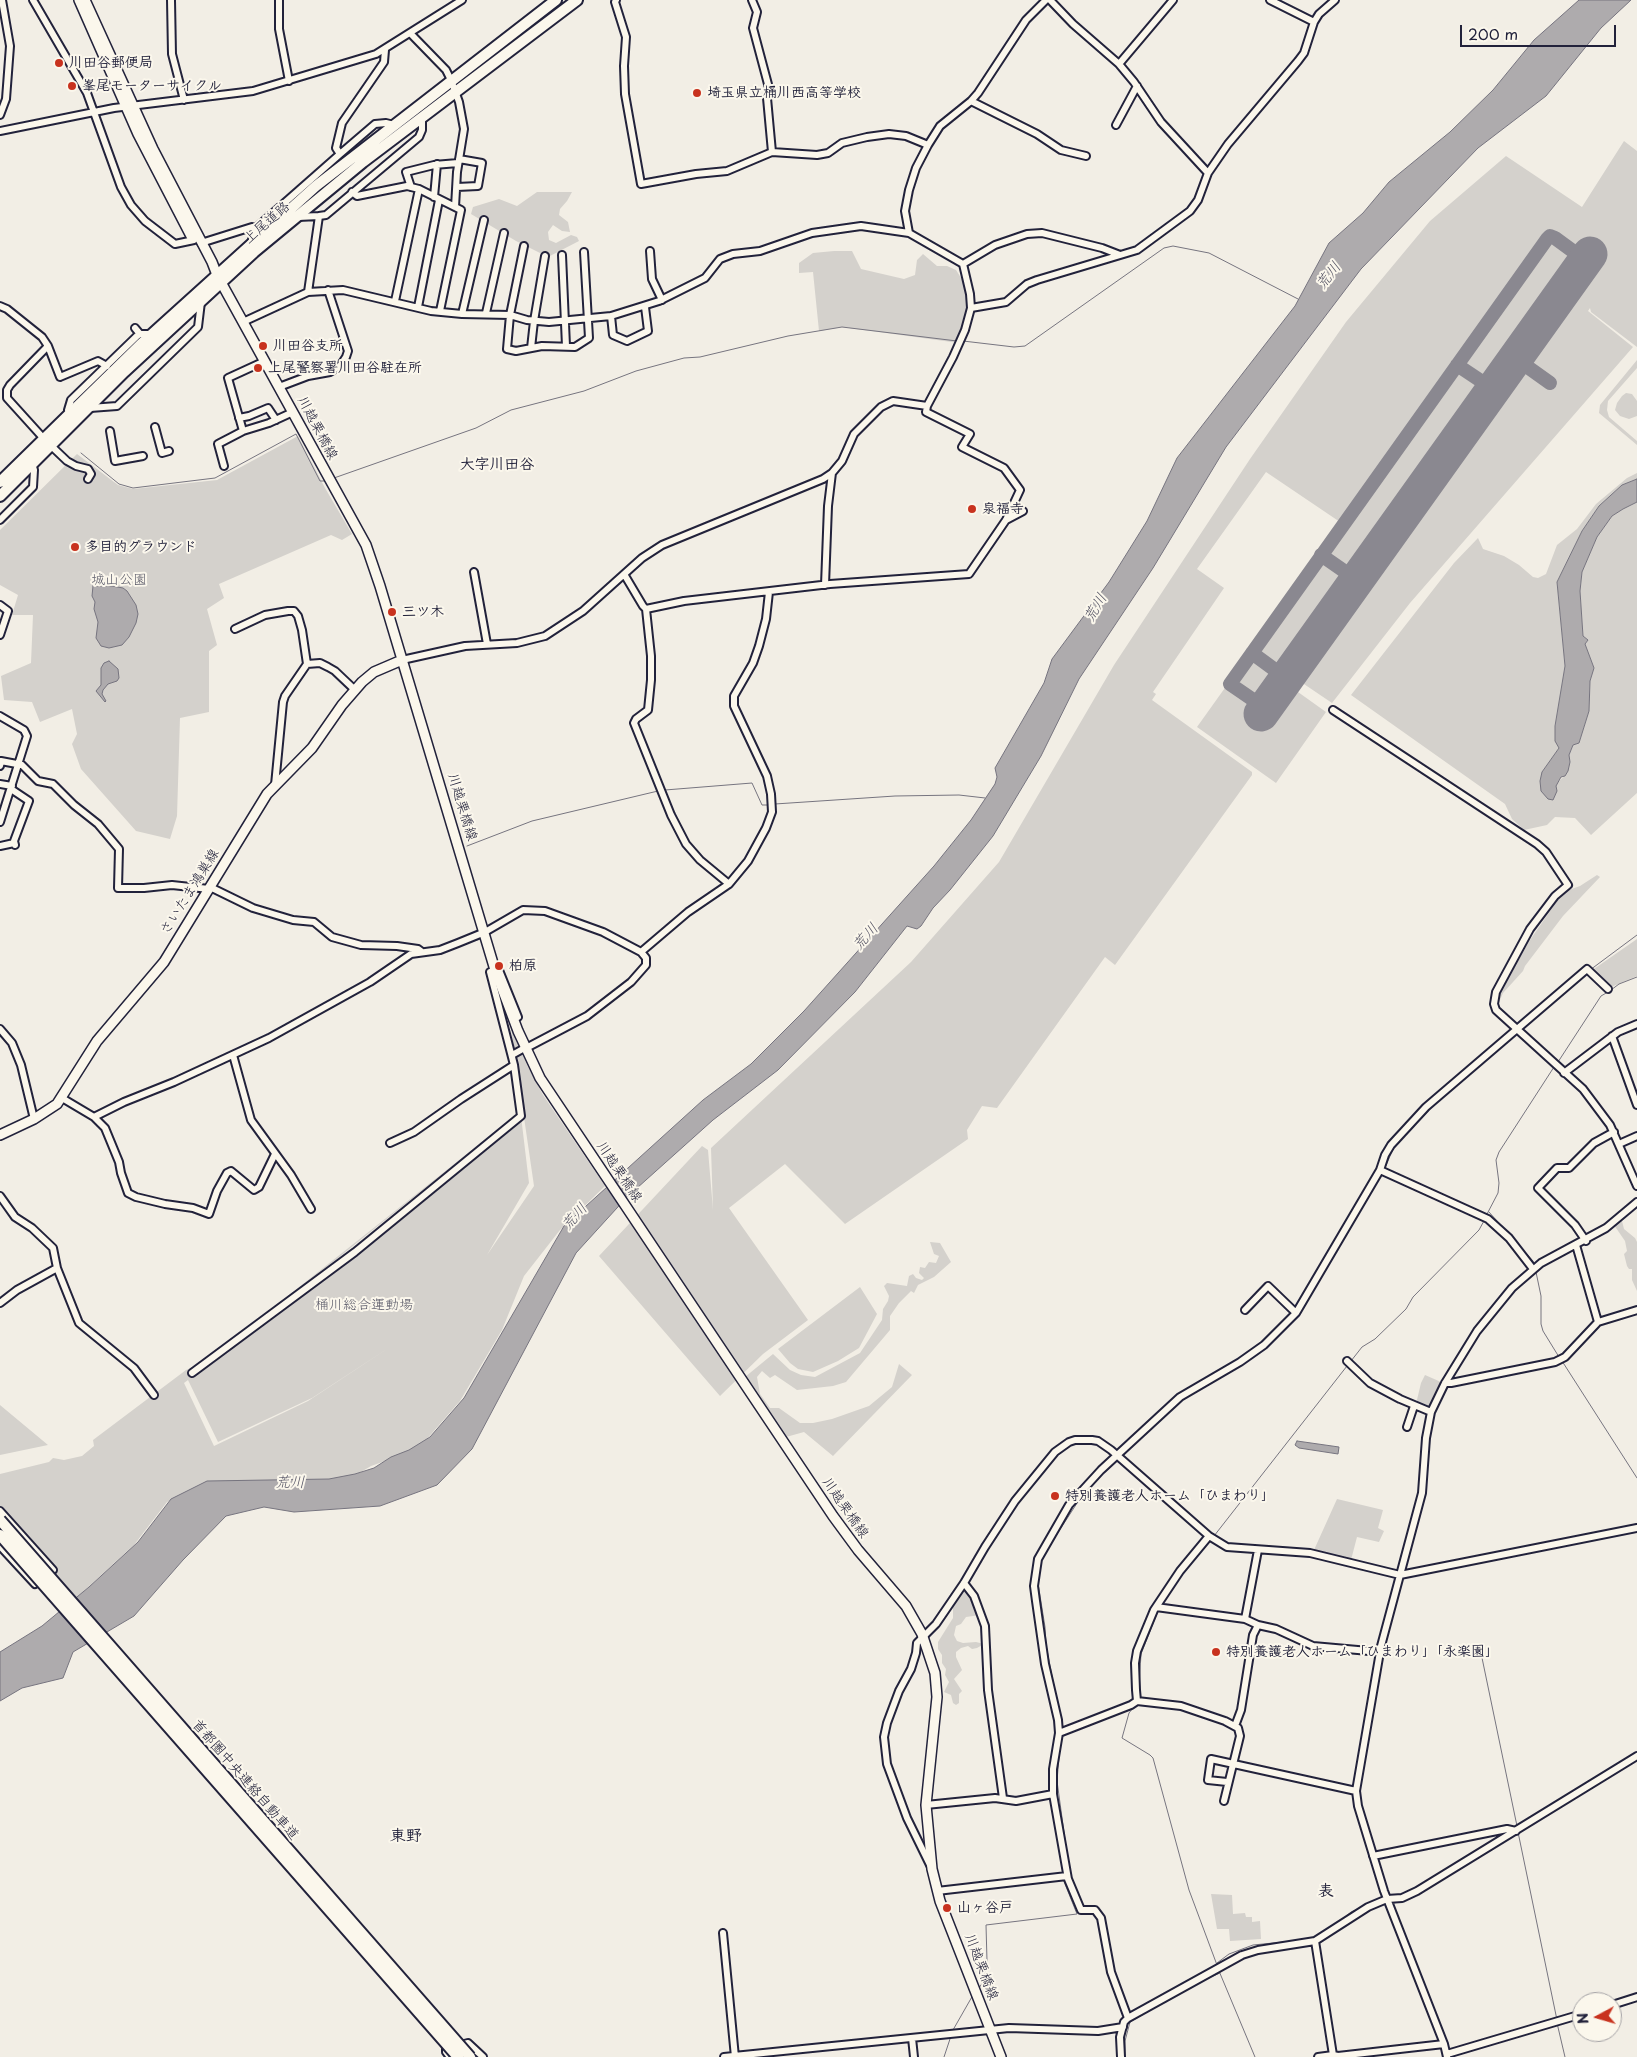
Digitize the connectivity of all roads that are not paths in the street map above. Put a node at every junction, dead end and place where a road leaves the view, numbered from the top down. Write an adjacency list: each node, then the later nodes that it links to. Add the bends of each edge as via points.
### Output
1 (2, 0): 28 (street, via 10,46 6,99)
2 (33, 0): 27 (street)
3 (79, 0): 26 (main road, 川越栗橋線)
4 (85, 0): 26 (main road, 川越栗橋線)
5 (171, 0): 24 (street, via 172,54)
6 (279, 0): 20 (street, via 279,29)
7 (462, 0): 17 (street)
8 (556, 0): 21 (highway, 上尾道路)
9 (577, 0): 23 (highway, 上尾道路)
10 (616, 0): 34 (street, via 626,37 625,88 641,184 727,171)
11 (752, 0): 34 (street, via 757,12 753,28 769,88)
12 (1048, 0): 19 (street); 25 (street, via 1026,20)
13 (1173, 0): 19 (street)
14 (1270, 0): 16 (street)
15 (1335, 0): 16 (street)
16 (1314, 22): 39 (street, via 1304,53)
17 (410, 33): 18 (street); 21 (street, via 446,70)
18 (385, 50): 20 (street); 35 (street, via 384,62 342,123 336,148)
19 (1119, 64): 22 (street)
20 (288, 80): 24 (street, via 254,91)
21 (451, 80): 23 (street); 30 (highway, 上尾道路)
22 (1137, 86): 31 (street); 39 (street, via 1161,122)
23 (456, 91): 29 (highway, 上尾道路); 37 (street, via 464,129)
24 (184, 100): 26 (street)
25 (971, 101): 33 (street, via 940,126); 36 (street, via 1037,134 1061,150)
26 (129, 107): 27 (street); 52 (main road, 川越栗橋線)
27 (95, 111): 32 (street); 52 (street, via 121,187 135,211 175,244)
28 (0, 115)
29 (422, 118): 43 (street, via 419,137); 47 (highway, 上尾道路)
30 (394, 124): 35 (street, via 376,124); 53 (highway, 上尾道路, via 316,186)
31 (1116, 125)
32 (0, 131)
33 (928, 145): 34 (street, via 906,136 889,134 842,143 828,153 817,155); 50 (street, via 909,190 905,211)
34 (772, 152)
35 (340, 154): 49 (street)
36 (1086, 156)
37 (459, 161): 38 (street); 40 (street); 40 (street, via 482,163 478,186)
38 (437, 164): 41 (street, via 406,172); 44 (street)
39 (1208, 173): 57 (street, via 1198,200 1190,211 1137,250)
40 (457, 186): 45 (street)
41 (411, 187): 42 (street); 43 (street, via 357,196)
42 (419, 189): 44 (street); 65 (street)
43 (352, 192): 46 (street)
44 (437, 198): 45 (street); 68 (street)
45 (455, 207): 71 (street, via 462,210)
46 (319, 216): 47 (street); 63 (street)
47 (296, 217): 61 (highway, 上尾道路)
48 (484, 220): 73 (street)
49 (256, 228): 52 (street); 53 (street)
50 (909, 233): 60 (street); 64 (street, via 861,226 812,233 760,251 733,254 720,259 706,278)
51 (504, 234): 72 (street)
52 (198, 242): 61 (main road, 川越栗橋線, via 208,266)
53 (251, 244): 61 (highway, 上尾道路)
54 (524, 246): 74 (street)
55 (650, 251): 64 (street, via 652,279)
56 (584, 252): 76 (street)
57 (1120, 255): 60 (street, via 1042,233 995,244); 70 (street, via 1027,284 1006,302)
58 (545, 256): 77 (street)
59 (562, 256): 78 (street)
60 (962, 264): 70 (street)
61 (219, 279): 66 (highway, 上尾道路); 79 (main road, 川越栗橋線); 82 (highway, 上尾道路)
62 (328, 290): 63 (street); 65 (street); 88 (street, via 348,351 346,358 330,372)
63 (308, 292): 79 (street)
64 (662, 300): 69 (street)
65 (395, 301): 68 (street)
66 (201, 302): 90 (highway, 上尾道路, via 124,372); 90 (street, via 198,327 117,406)
67 (0, 306): 87 (street, via 42,337 60,377 98,361)
68 (418, 307): 71 (street)
69 (645, 307): 75 (street); 75 (street, via 648,330 627,341 613,335)
70 (971, 308): 89 (street, via 953,357)
71 (440, 311): 73 (street)
72 (486, 313): 73 (street); 74 (street)
73 (462, 314)
74 (510, 315): 77 (street); 85 (street, via 508,349)
75 (611, 316): 76 (street)
76 (588, 318): 78 (street); 83 (street, via 589,338 575,346)
77 (534, 321): 78 (street); 85 (street)
78 (564, 321): 83 (street)
79 (243, 322): 86 (main road, 川越栗橋線)
80 (135, 328): 81 (street)
81 (140, 334): 82 (street); 87 (street)
82 (153, 334): 92 (highway, 上尾道路)
83 (566, 346): 85 (street)
84 (46, 348): 98 (street, via 12,382 7,393 10,403)
85 (531, 348)
86 (265, 361): 88 (main road, 川越栗橋線); 93 (street, via 228,378)
87 (107, 366): 92 (street, via 72,400 68,410)
88 (279, 387): 91 (main road, 川越栗橋線)
89 (927, 406): 103 (street, via 893,400 880,407 854,434 842,461); 109 (street, via 926,412 970,434 962,447 1004,468 1020,490)
90 (90, 408): 98 (highway, 上尾道路)
91 (293, 412): 94 (street); 119 (main road, 川越栗橋線, via 370,556)
92 (70, 414): 98 (highway, 上尾道路)
93 (239, 418): 94 (street, via 268,408); 96 (street)
94 (276, 420): 96 (street)
95 (155, 427): 99 (street, via 162,453)
96 (243, 431): 102 (street, via 218,444)
97 (110, 432): 100 (street, via 115,460)
98 (48, 443): 101 (highway, 上尾道路); 104 (street, via 67,461 88,469 91,474); 105 (highway, 上尾道路)
99 (169, 451)
100 (143, 456)
101 (32, 464): 106 (highway, 上尾道路); 108 (street, via 33,487)
102 (224, 466)
103 (832, 473): 111 (street, via 662,545); 112 (street)
104 (88, 479)
105 (0, 482)
106 (0, 496)
107 (1023, 511): 109 (street)
108 (0, 520)
109 (1006, 520): 112 (street, via 969,574)
110 (474, 572): 118 (street)
111 (624, 574): 115 (street); 118 (street, via 556,630 529,641)
112 (825, 585): 113 (street)
113 (768, 592): 115 (street, via 684,601); 133 (street, via 759,646 734,696 734,706 767,776 772,812 752,854)
114 (0, 605): 117 (street, via 8,611)
115 (646, 609): 133 (street, via 651,656 648,710 634,723 686,844)
116 (234, 629): 120 (street, via 265,615 294,611 302,630)
117 (0, 635)
118 (487, 644): 119 (street)
119 (402, 660): 121 (main road, さいたま鴻巣線, via 374,672); 135 (main road, 川越栗橋線)
120 (307, 664): 121 (street, via 328,666); 127 (street, via 283,702)
121 (355, 690): 127 (main road, さいたま鴻巣線, via 312,748)
122 (1332, 710): 143 (street, via 1536,844 1550,857 1568,885 1554,896 1530,929 1494,996 1496,1010)
123 (0, 716): 124 (street, via 24,730 27,736)
124 (19, 763): 125 (street, via 1,762); 128 (street); 134 (street, via 38,781 53,784 98,824 119,849 118,888 164,884)
125 (0, 766)
126 (0, 784): 128 (street)
127 (275, 785): 134 (main road, さいたま鴻巣線)
128 (12, 787): 130 (street); 132 (street, via 29,802 15,844)
129 (0, 798): 130 (street)
130 (8, 799): 131 (street)
131 (0, 822)
132 (0, 846)
133 (729, 884): 137 (street, via 688,912)
134 (209, 888): 136 (street, via 253,908 293,920 314,922 332,937 361,945 397,946); 151 (main road, さいたま鴻巣線, via 158,970 97,1041)
135 (485, 932): 136 (street, via 440,950); 137 (street, via 523,910 545,911 603,932); 138 (main road, 川越栗橋線)
136 (422, 952): 147 (street, via 404,958 309,1017)
137 (641, 952): 145 (street, via 646,958 646,965 631,982 586,1016)
138 (495, 970): 140 (street, via 499,970); 148 (street, via 490,972); 195 (main road, 川越栗橋線, via 533,1064 560,1110 833,1516 906,1606)
139 (1608, 989): 143 (street, via 1587,969)
140 (518, 1017)
141 (1637, 1024): 144 (street)
142 (0, 1029): 154 (street, via 12,1043 21,1065)
143 (1519, 1030): 150 (street); 161 (street, via 1426,1106 1391,1145)
144 (1612, 1036): 150 (street); 152 (street)
145 (530, 1046)
146 (522, 1050): 148 (street)
147 (233, 1055): 153 (street); 160 (street, via 251,1120)
148 (512, 1055): 149 (street)
149 (514, 1065): 158 (street, via 414,1132); 176 (street, via 521,1116 355,1252)
150 (1564, 1073): 155 (street, via 1583,1089)
151 (62, 1098): 153 (street); 154 (main road, さいたま鴻巣線, via 51,1110)
152 (1637, 1105)
153 (94, 1117): 160 (street, via 105,1128 128,1193 209,1214 227,1173 231,1171 254,1190 259,1187)
154 (34, 1119): 156 (main road, さいたま鴻巣線)
155 (1614, 1132): 159 (street); 166 (street, via 1594,1143 1569,1168 1557,1168 1538,1188 1575,1225)
156 (0, 1135)
157 (1637, 1136): 159 (street)
158 (390, 1143)
159 (1618, 1144): 162 (street)
160 (275, 1154): 165 (street)
161 (1380, 1170): 169 (street, via 1488,1219 1509,1238); 173 (street)
162 (1637, 1186)
163 (0, 1196): 168 (street, via 15,1217 53,1248)
164 (1637, 1202): 166 (street)
165 (311, 1209)
166 (1586, 1241): 167 (street)
167 (1576, 1245): 169 (street); 174 (street)
168 (57, 1268): 170 (street); 178 (street, via 79,1323 134,1368)
169 (1533, 1269): 177 (street, via 1487,1318)
170 (0, 1302)
171 (1245, 1310): 173 (street, via 1268,1286)
172 (1637, 1310): 174 (street)
173 (1296, 1312): 182 (street, via 1264,1345 1180,1397)
174 (1598, 1322): 177 (street, via 1565,1357 1555,1362)
175 (1347, 1361): 179 (street, via 1370,1383)
176 (192, 1373)
177 (1445, 1382): 180 (street)
178 (154, 1395)
179 (1414, 1406): 180 (street); 181 (street)
180 (1431, 1412): 190 (street, via 1422,1493)
181 (1407, 1427)
182 (1117, 1456): 187 (street); 191 (street, via 1092,1440 1075,1440 1062,1445 1016,1501); 199 (street, via 1087,1483 1069,1505 1038,1559 1035,1571 1042,1650)
183 (0, 1511): 188 (street, via 53,1570 35,1584)
184 (0, 1520): 229 (highway, 首都圏中央連絡自動車道, bridge)
185 (1637, 1528): 190 (street)
186 (0, 1535): 228 (highway, 首都圏中央連絡自動車道, bridge)
187 (1209, 1536): 189 (street, via 1227,1547); 192 (street)
188 (0, 1546)
189 (1258, 1550): 190 (street, via 1310,1553); 193 (street)
190 (1400, 1575): 196 (street)
191 (964, 1583): 195 (street); 205 (street, via 974,1596 985,1626 988,1690)
192 (1156, 1607): 193 (street); 197 (street, via 1136,1657)
193 (1245, 1619): 194 (street)
194 (1258, 1625): 196 (street, via 1276,1629 1313,1646); 198 (street, via 1253,1635 1241,1710)
195 (923, 1638): 207 (main road, 川越栗橋線, via 935,1673 938,1697); 210 (street, via 917,1643 884,1736 892,1779 918,1844)
196 (1380, 1652): 203 (street)
197 (1137, 1701): 198 (street, via 1181,1706); 199 (street)
198 (1235, 1726): 201 (street, via 1240,1736)
199 (1059, 1733): 204 (street)
200 (1637, 1756): 208 (street)
201 (1233, 1764): 202 (street); 202 (street, via 1211,1758 1208,1780); 203 (street)
202 (1227, 1782): 206 (street)
203 (1356, 1791): 209 (street)
204 (1053, 1794): 205 (street, via 1016,1800); 211 (street)
205 (1003, 1798): 207 (street)
206 (1224, 1801)
207 (926, 1805): 210 (main road, 川越栗橋線)
208 (1516, 1831): 209 (street, via 1507,1829); 213 (street, via 1417,1891)
209 (1373, 1856): 213 (street)
210 (932, 1869): 212 (main road, 川越栗橋線)
211 (1067, 1876): 212 (street); 219 (street, via 1081,1910 1095,1910 1101,1918 1111,1972)
212 (937, 1891): 221 (main road, 川越栗橋線)
213 (1387, 1900): 215 (street, via 1355,1914); 223 (street)
214 (723, 1933): 226 (street)
215 (1315, 1941): 219 (street, via 1242,1955); 224 (street)
216 (1637, 1997): 217 (street)
217 (1622, 2002)
218 (1572, 2017): 225 (street)
219 (1128, 2018): 220 (street)
220 (1122, 2027): 221 (street, via 1098,2031 1022,2027); 234 (street)
221 (991, 2029): 222 (street); 233 (main road, 川越栗橋線)
222 (912, 2038): 226 (street); 232 (street)
223 (1444, 2044): 224 (street); 225 (street)
224 (1333, 2055): 235 (street)
225 (1447, 2055)
226 (735, 2056): 231 (street)
227 (450, 2057): 230 (street, via 446,2049 468,2043)
228 (458, 2057)
229 (470, 2057)
230 (483, 2057)
231 (724, 2057)
232 (914, 2057)
233 (1001, 2057)
234 (1121, 2057)
235 (1318, 2057)

